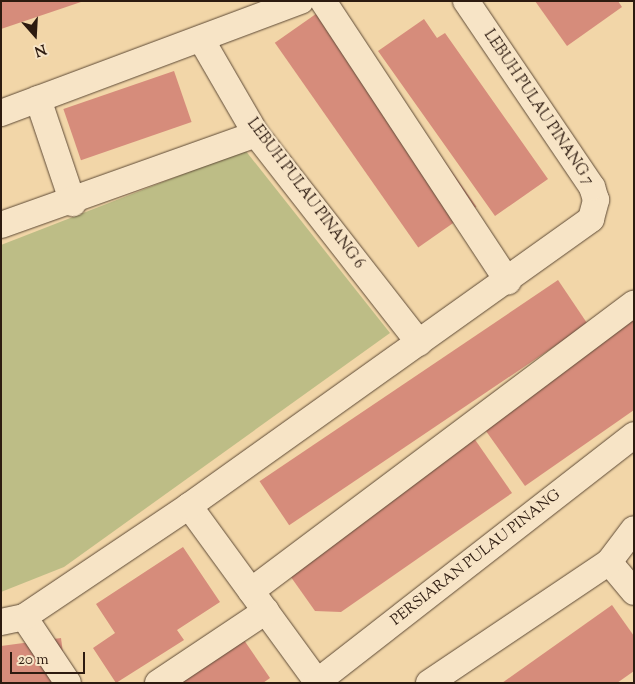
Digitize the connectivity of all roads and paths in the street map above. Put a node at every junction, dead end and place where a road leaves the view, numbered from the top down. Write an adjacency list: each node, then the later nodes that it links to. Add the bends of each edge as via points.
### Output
1 (301, 1): 4 (street)
2 (323, 1): 10 (street)
3 (466, 1): 10 (street, LEBUH PULAU PINANG 7, via 592,187 596,200 591,219)
4 (201, 38): 5 (street); 7 (street, LEBUH PULAU PINANG 6)
5 (38, 99): 6 (street); 8 (street)
6 (1, 112)
7 (256, 134): 8 (street); 12 (street, LEBUH PULAU PINANG 6)
8 (73, 203): 9 (street)
9 (1, 225)
10 (508, 282): 12 (street)
11 (634, 303): 18 (street)
12 (419, 343): 14 (street)
13 (634, 435): 20 (street, PERSIARAN PULAU PINANG)
14 (189, 506): 18 (street); 19 (street)
15 (634, 529): 16 (street)
16 (609, 562): 17 (street); 23 (street)
17 (634, 592)
18 (258, 601): 20 (street); 22 (street)
19 (13, 620): 21 (street)
20 (318, 682)
21 (68, 683)
22 (158, 683)
23 (429, 683)

